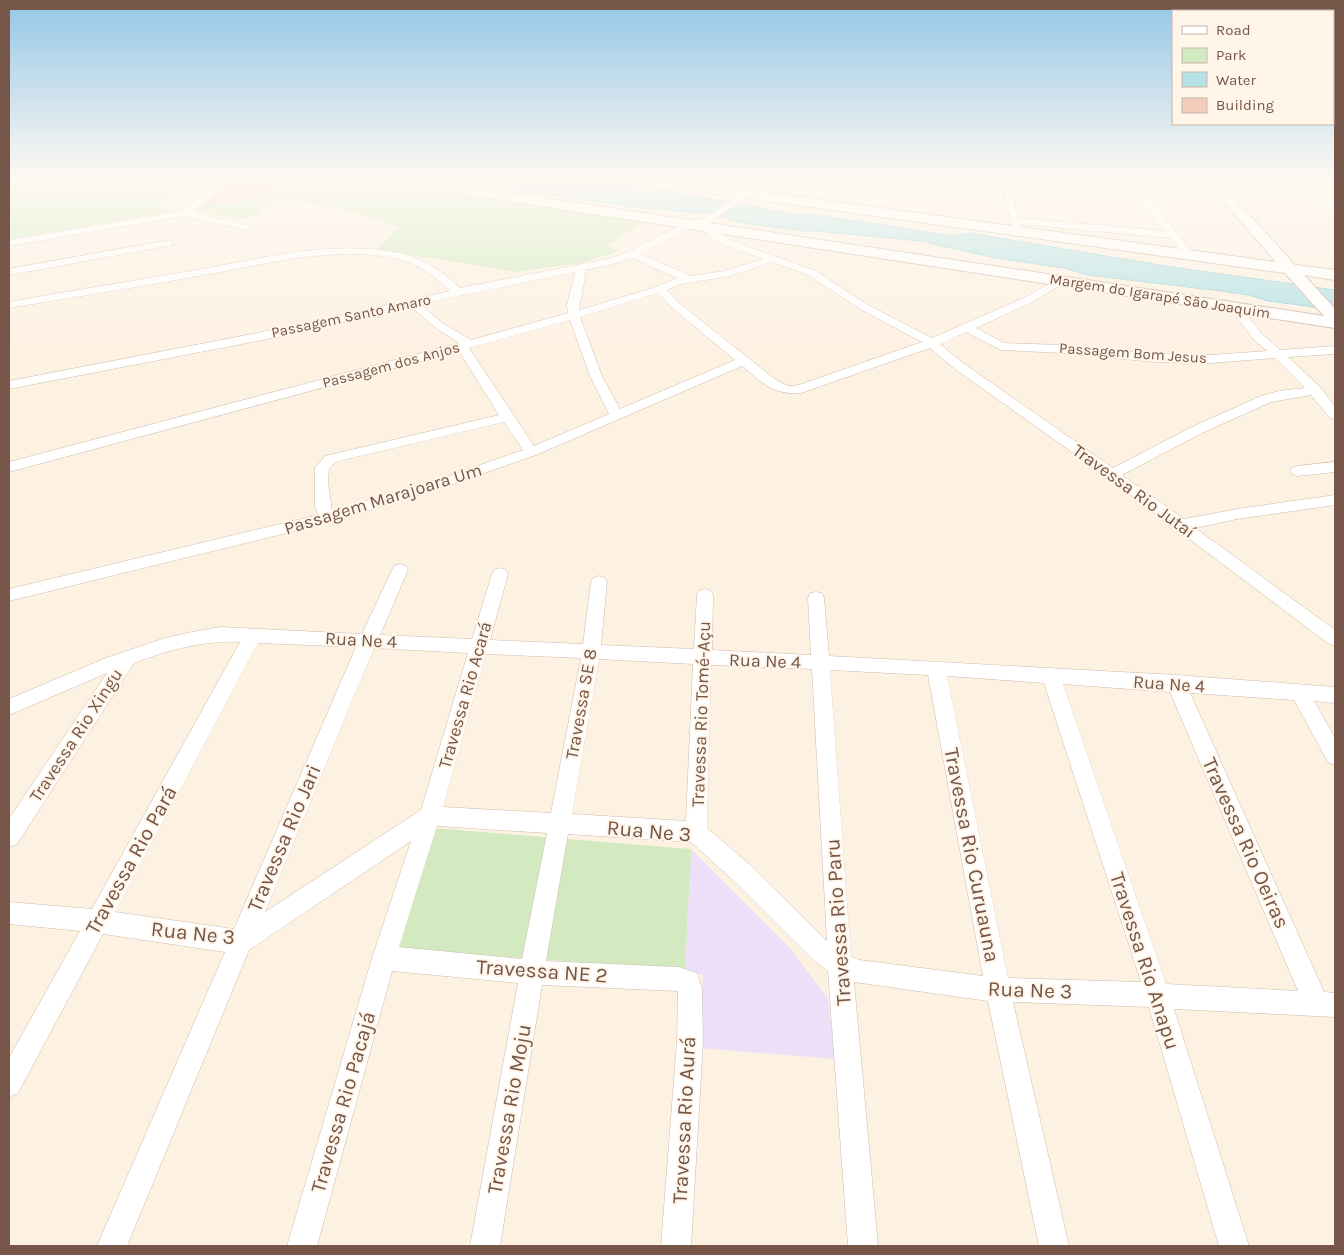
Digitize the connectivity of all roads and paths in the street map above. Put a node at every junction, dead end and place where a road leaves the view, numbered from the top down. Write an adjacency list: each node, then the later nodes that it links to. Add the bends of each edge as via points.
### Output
1 (42, 238): 8 (street)
2 (663, 238): 10 (street, Passagem Santo Amaro)
3 (718, 238): 12 (street, Travessa Rio Jutaí)
4 (800, 238): 18 (street, Margem do Igarapé São Joaquim)
5 (1083, 238): 11 (street)
6 (1176, 238): 11 (street)
7 (1263, 238): 14 (street)
8 (9, 243)
9 (168, 243): 15 (street)
10 (632, 254): 13 (street, Passagem Santo Amaro); 17 (street)
11 (1191, 256): 14 (street)
12 (772, 259): 17 (street, Passagem dos Anjos, via 726,274); 28 (street, Travessa Rio Jutaí, via 812,273 864,307)
13 (581, 268): 20 (street, Passagem Santo Amaro); 24 (street)
14 (1293, 271): 16 (street); 25 (street)
15 (9, 272)
16 (1335, 276)
17 (689, 279): 19 (street, Passagem dos Anjos)
18 (1060, 280): 23 (street, Margem do Igarapé São Joaquim); 27 (street, via 1030,299)
19 (660, 289): 24 (street, Passagem dos Anjos); 32 (street)
20 (458, 292): 21 (street, via 442,276 413,260 387,254 341,251); 33 (street, Passagem Santo Amaro, via 292,330)
21 (9, 305)
22 (418, 307): 29 (street)
23 (1236, 308): 26 (street, Margem do Igarapé São Joaquim); 31 (street)
24 (574, 314): 29 (street, Passagem dos Anjos); 35 (street, via 596,376)
25 (1335, 318)
26 (1335, 323)
27 (966, 327): 28 (street); 31 (street, Passagem Bom Jesus, via 996,344 1007,346 1186,359)
28 (932, 343): 32 (street, via 801,389 780,388); 42 (street, Travessa Rio Jutaí, via 959,366)
29 (466, 345): 37 (street); 39 (street, Passagem dos Anjos)
30 (1335, 350): 31 (street, Passagem Bom Jesus)
31 (1274, 353): 34 (street, via 1289,363)
32 (743, 361): 35 (street, Passagem Marajoara Um)
33 (9, 385)
34 (1316, 391): 36 (street); 42 (street, via 1266,399)
35 (616, 414): 38 (street, Passagem Marajoara Um)
36 (1335, 415)
37 (506, 417): 38 (street); 44 (street, via 330,459 322,468 320,482)
38 (531, 452): 44 (street, Passagem Marajoara Um)
39 (9, 467)
40 (1335, 467): 41 (street)
41 (1298, 471)
42 (1112, 474): 45 (street, Travessa Rio Jutaí)
43 (1335, 500): 45 (street)
44 (327, 518): 49 (street, Passagem Marajoara Um)
45 (1182, 525): 53 (street, Travessa Rio Jutaí)
46 (400, 570): 54 (street, Travessa Rio Jari)
47 (500, 574): 55 (street, Travessa Rio Acará)
48 (600, 582): 56 (street, Travessa SE 8)
49 (9, 595)
50 (705, 595): 58 (street, Travessa Rio Tomé-Açu)
51 (816, 598): 59 (street, Travessa Rio Paru)
52 (253, 635): 54 (street, Rua Ne 4); 57 (street, Rua Ne 4, via 195,637); 73 (street, Travessa Rio Pará)
53 (1335, 639)
54 (368, 641): 55 (street, Rua Ne 4); 74 (street, Travessa Rio Jari)
55 (479, 645): 56 (street, Rua Ne 4); 68 (street, Travessa Rio Acará)
56 (591, 652): 58 (street, Rua Ne 4); 69 (street, Travessa SE 8)
57 (127, 658): 65 (street, Rua Ne 4); 71 (street, Travessa Rio Xingu)
58 (702, 658): 59 (street, Rua Ne 4); 70 (street, Travessa Rio Tomé-Açu)
59 (820, 663): 60 (street, Rua Ne 4); 76 (street, Travessa Rio Paru)
60 (936, 668): 61 (street, Rua Ne 4); 78 (street, Travessa Rio Curuauna)
61 (1051, 677): 62 (street, Rua Ne 4); 80 (street, Travessa Rio Anapu)
62 (1176, 683): 63 (street, Rua Ne 4); 81 (street, Travessa Rio Oeiras)
63 (1300, 694): 64 (street, Rua Ne 4); 66 (street)
64 (1335, 695)
65 (9, 707)
66 (1329, 739): 67 (street)
67 (1335, 756)
68 (430, 816): 69 (street, Rua Ne 3); 74 (street, Rua Ne 3); 75 (street, Travessa Rio Acará)
69 (559, 825): 70 (street, Rua Ne 3); 77 (street, Travessa SE 8)
70 (696, 832): 76 (street, Rua Ne 3, via 820,951)
71 (9, 837)
72 (9, 913): 73 (street, Rua Ne 3)
73 (96, 921): 74 (street, Rua Ne 3); 82 (street, Travessa Rio Pará)
74 (240, 942): 83 (street, Travessa Rio Jari)
75 (384, 958): 77 (street, Travessa NE 2); 84 (street, Travessa Rio Pacajá)
76 (840, 966): 78 (street, Rua Ne 3, via 876,976); 87 (street, Travessa Rio Paru)
77 (532, 972): 79 (street, Travessa NE 2, via 685,980 690,984); 85 (street, Travessa Rio Moju)
78 (998, 990): 80 (street, Rua Ne 3); 88 (street, Travessa Rio Curuauna)
79 (690, 993): 86 (street, Travessa Rio Aurá, via 690,1041)
80 (1158, 996): 81 (street, Rua Ne 3); 89 (street, Travessa Rio Anapu)
81 (1326, 1004)
82 (9, 1084)
83 (112, 1246)
84 (302, 1246)
85 (485, 1246)
86 (676, 1246)
87 (862, 1246)
88 (1054, 1246)
89 (1234, 1246)

